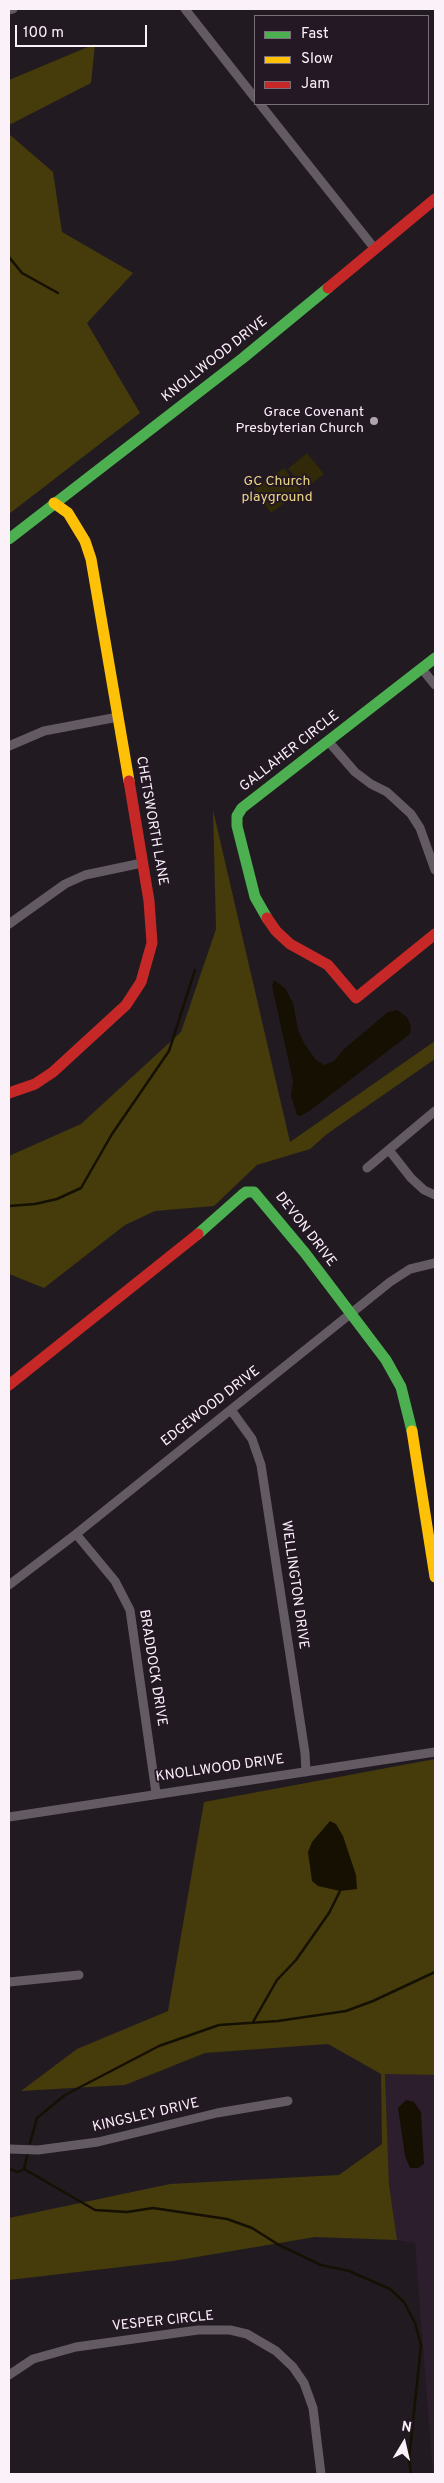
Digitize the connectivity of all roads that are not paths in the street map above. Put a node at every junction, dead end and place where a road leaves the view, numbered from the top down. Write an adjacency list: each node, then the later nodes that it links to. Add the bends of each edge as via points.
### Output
1 (13, 9): 3 (street)
2 (186, 9): 4 (street)
3 (9, 10)
4 (254, 97)
5 (261, 105): 7 (street)
6 (435, 199): 7 (street, KNOLLWOOD DRIVE)
7 (375, 249): 8 (street, KNOLLWOOD DRIVE, via 243,358)
8 (54, 504): 9 (street, KNOLLWOOD DRIVE); 13 (street, CHETSWORTH LANE, via 68,513 85,541 91,559)
9 (9, 539)
10 (435, 658): 11 (street, GALLAHER CIRCLE)
11 (422, 669): 12 (street); 14 (street, GALLAHER CIRCLE)
12 (435, 685)
13 (118, 717): 15 (street, via 44,731); 16 (street, CHETSWORTH LANE)
14 (328, 741): 17 (street, via 355,772 387,792 411,814 420,828); 19 (street, GALLAHER CIRCLE, via 242,808 237,816 249,878 264,914 290,944 328,965 356,998)
15 (9, 746)
16 (142, 863): 18 (street, via 85,875 65,884); 20 (street, CHETSWORTH LANE, via 152,936 146,969 134,995 108,1024 53,1072 35,1084)
17 (435, 870)
18 (9, 924)
19 (435, 934)
20 (9, 1093)
21 (435, 1112): 22 (street)
22 (389, 1150): 23 (street); 24 (street, via 411,1178)
23 (367, 1168)
24 (435, 1195)
25 (435, 1263): 26 (street, EDGEWOOD DRIVE, via 418,1266 402,1274)
26 (350, 1313): 27 (street, DEVON DRIVE, via 263,1201 254,1192 246,1192 205,1229); 28 (street, EDGEWOOD DRIVE); 30 (street, DEVON DRIVE, via 386,1360 406,1402)
27 (9, 1385)
28 (231, 1410): 29 (street, EDGEWOOD DRIVE); 33 (street, WELLINGTON DRIVE, via 252,1439 261,1465)
29 (76, 1534): 31 (street, EDGEWOOD DRIVE); 34 (street, BRADDOCK DRIVE, via 115,1581 130,1610)
30 (435, 1577)
31 (9, 1585)
32 (435, 1752): 33 (street, KNOLLWOOD DRIVE)
33 (306, 1772): 34 (street, KNOLLWOOD DRIVE)
34 (156, 1793): 35 (street, KNOLLWOOD DRIVE)
35 (9, 1817)
36 (79, 1975): 37 (street)
37 (9, 1982)
38 (288, 2102): 39 (street, KINGSLEY DRIVE, via 217,2113 98,2142 38,2150)
39 (9, 2149)
40 (9, 2375): 41 (street, VESPER CIRCLE, via 33,2359 76,2347 198,2330 230,2330 247,2334 276,2351 304,2383 313,2408)
41 (321, 2474)

